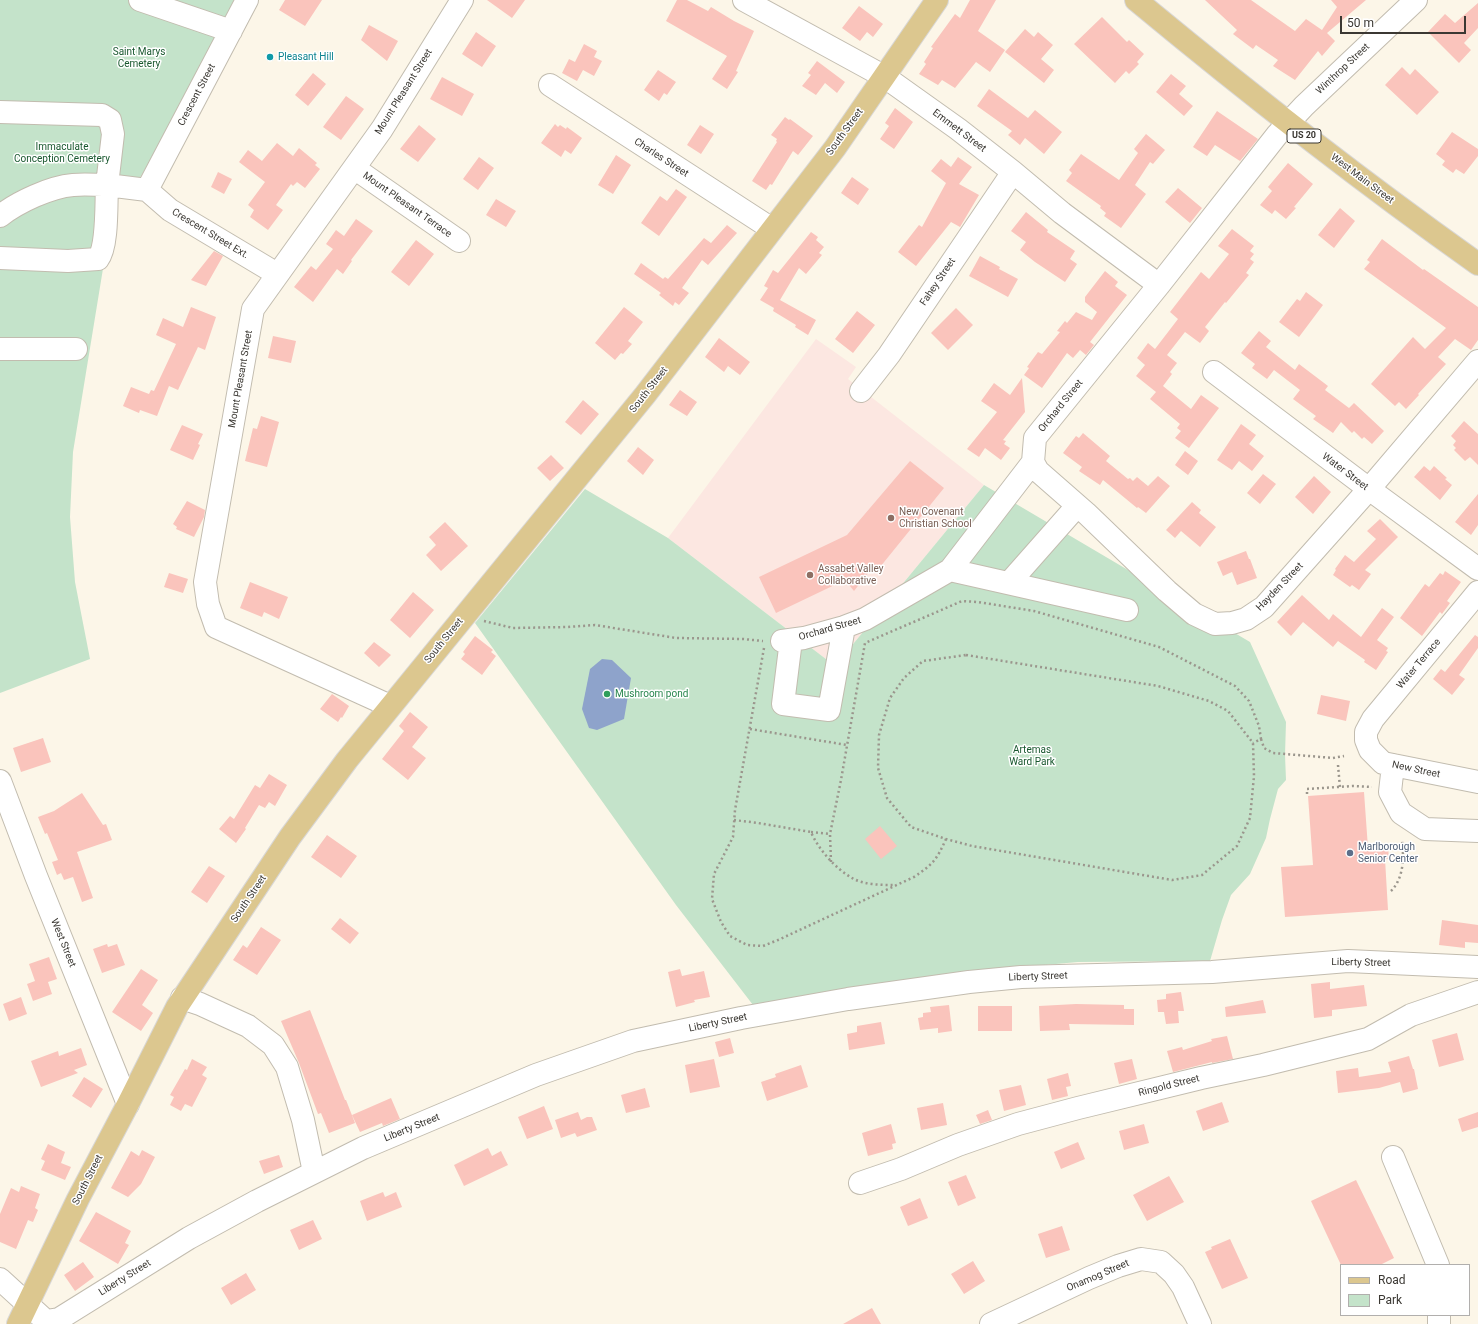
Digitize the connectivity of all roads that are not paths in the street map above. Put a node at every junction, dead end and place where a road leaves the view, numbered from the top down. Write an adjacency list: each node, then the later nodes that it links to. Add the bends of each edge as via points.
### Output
1 (140, 0): 8 (street)
2 (247, 0): 8 (street, Crescent Street)
3 (462, 0): 13 (street, Mount Pleasant Street, via 382,129)
4 (744, 0): 9 (street, Emmett Street)
5 (937, 0): 9 (main road, South Street)
6 (1136, 0): 12 (main road, West Main Street / US 20)
7 (1416, 0): 12 (street, Winthrop Street, via 1304,106)
8 (230, 31): 16 (street, Crescent Street)
9 (885, 77): 14 (street, Emmett Street); 18 (main road, South Street)
10 (550, 85): 18 (street, Charles Street)
11 (0, 112): 15 (street, via 102,115 110,120 113,134)
12 (1289, 124): 21 (main road, West Main Street / US 20); 23 (street, Orchard Street, via 1277,135)
13 (354, 168): 19 (street, Mount Pleasant Terrace); 22 (street, Mount Pleasant Street)
14 (1013, 172): 23 (street, Emmett Street, via 1062,213); 28 (street, Fahey Street, via 889,355)
15 (107, 185): 16 (street); 17 (street, via 72,185 51,190 24,201); 20 (street, via 102,254 98,259 68,261)
16 (146, 190): 22 (street, Crescent Street Ext., via 170,210)
17 (0, 216)
18 (772, 230): 38 (main road, South Street, via 645,395)
19 (459, 242)
20 (0, 258)
21 (1478, 264)
22 (277, 274): 38 (street, Mount Pleasant Street, via 253,309 205,582 208,604 216,627)
23 (1159, 286): 29 (street, Orchard Street, via 1035,438)
24 (0, 349): 25 (street)
25 (76, 349)
26 (1478, 361): 30 (street, Hayden Street)
27 (1214, 372): 30 (street, Water Street)
28 (861, 391)
29 (1033, 462): 31 (street, Hayden Street, via 1038,471); 33 (street, Orchard Street)
30 (1368, 489): 31 (street, Hayden Street, via 1264,607 1246,619 1215,624 1194,614 1167,591); 32 (street, Water Street)
31 (1077, 506): 34 (street)
32 (1478, 569)
33 (950, 570): 34 (street); 37 (street, Orchard Street, via 865,619)
34 (1009, 583): 36 (street)
35 (1478, 592): 39 (street, Water Terrace, via 1373,719 1366,732)
36 (1126, 610)
37 (844, 627): 37 (street, Orchard Street, via 786,640 783,704 828,710)
38 (390, 706): 46 (main road, South Street, via 320,794)
39 (1366, 740): 40 (street, New Street, via 1370,750 1383,763)
40 (1393, 765): 42 (street, New Street); 43 (street, via 1390,792 1401,813 1425,829)
41 (0, 780): 47 (street, West Street)
42 (1478, 782)
43 (1478, 831)
44 (1478, 967): 49 (street, Liberty Street, via 1348,961 1212,972 1021,977 969,982 741,1018 633,1041 536,1075 363,1148)
45 (1478, 992): 50 (street, Ringold Street, via 1411,1015 1368,1039 1018,1124)
46 (182, 998): 47 (main road, South Street); 49 (street, via 248,1026 273,1045 287,1067 303,1120)
47 (128, 1104): 53 (main road, South Street, via 78,1199)
48 (1393, 1157): 51 (street)
49 (314, 1172): 53 (street, Liberty Street, via 189,1238 59,1319 46,1321)
50 (860, 1183)
51 (1438, 1264)
52 (0, 1280): 53 (street)
53 (28, 1303): 54 (main road, South Street)
54 (18, 1324)
55 (991, 1324): 56 (street, Onamog Street, via 1090,1278 1141,1259 1161,1262 1174,1274)
56 (1200, 1324)

